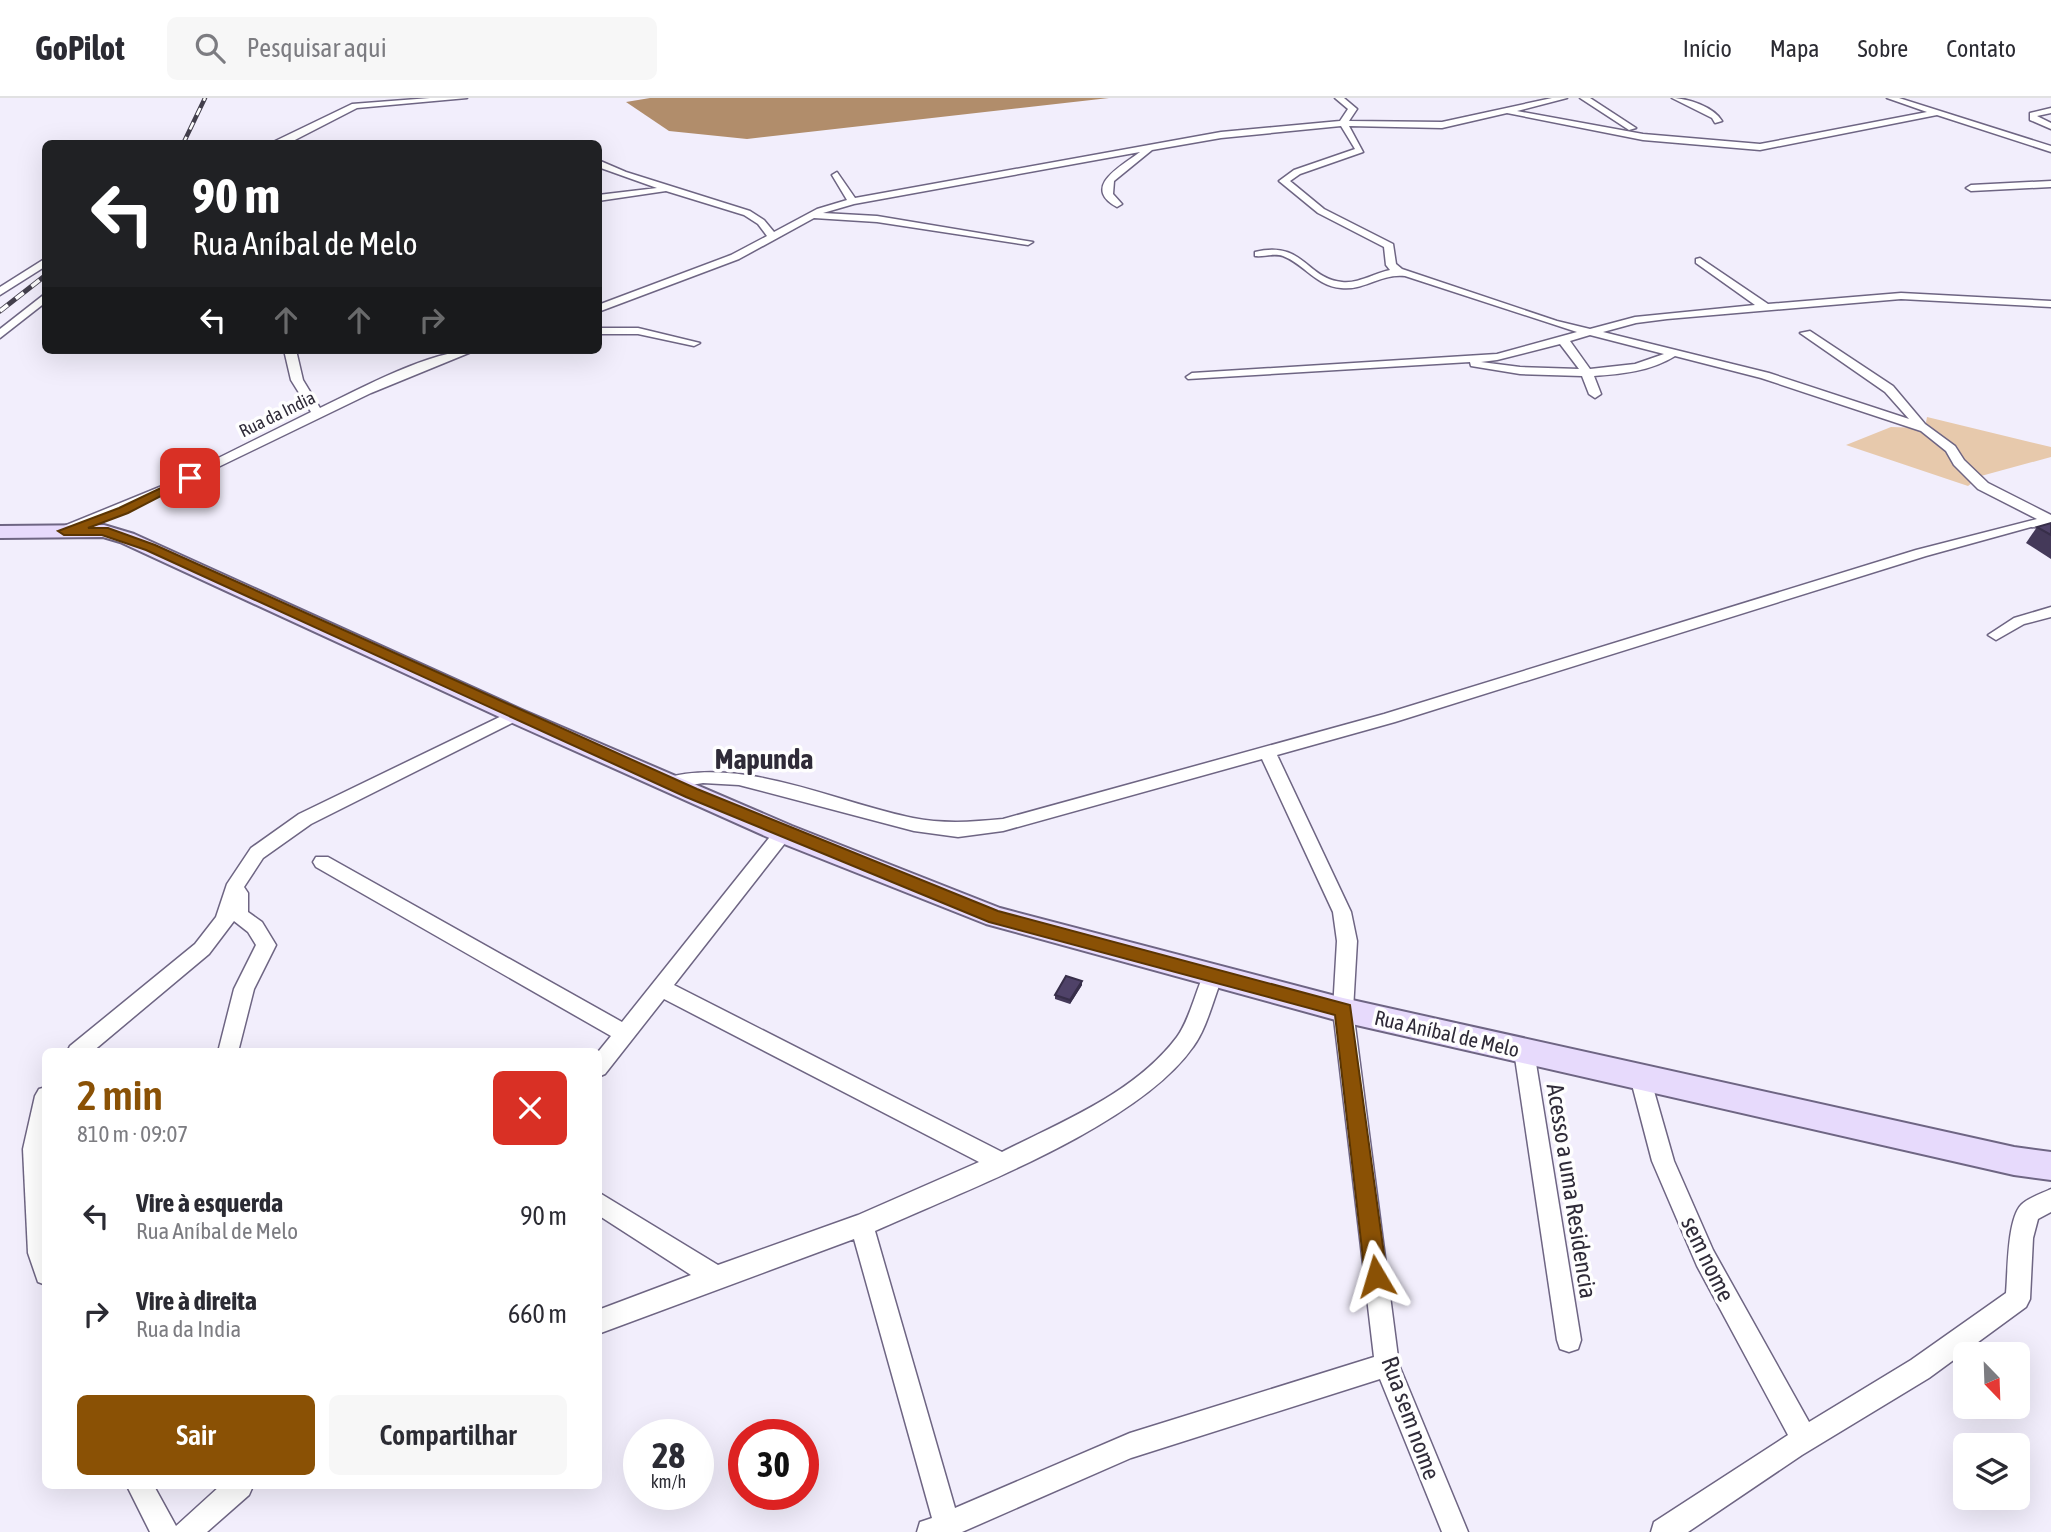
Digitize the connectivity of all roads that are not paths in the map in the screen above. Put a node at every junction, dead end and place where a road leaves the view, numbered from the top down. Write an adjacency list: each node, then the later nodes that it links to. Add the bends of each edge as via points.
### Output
1 (463, 98): 7 (street)
2 (1339, 98): 12 (street, via 1353,109)
3 (1563, 98): 8 (street)
4 (1584, 98): 14 (street)
5 (1676, 98): 11 (street)
6 (1891, 98): 10 (street)
7 (405, 101): 15 (street, via 348,107)
8 (1507, 107): 10 (street, via 1643,137 1760,147); 12 (street, via 1442,125)
9 (2051, 110): 13 (street, via 2033,115)
10 (1941, 113): 17 (street)
11 (1718, 121)
12 (1343, 123): 16 (street, via 1221,135); 36 (street, via 1360,150 1284,181 1321,211 1389,246 1391,265)
13 (2051, 126)
14 (1632, 128)
15 (288, 140)
16 (1149, 148): 18 (street); 23 (street)
17 (2051, 149)
18 (1076, 163): 20 (street); 28 (street)
19 (602, 164): 26 (street)
20 (1087, 167)
21 (1097, 173): 23 (street)
22 (837, 175): 28 (street)
23 (1108, 179): 29 (street, via 1108,197)
24 (2051, 184): 25 (street)
25 (1971, 188)
26 (673, 189): 27 (street); 31 (street, via 747,213)
27 (602, 198)
28 (852, 201): 30 (street)
29 (1117, 204)
30 (815, 216): 31 (street); 32 (street, via 877,219)
31 (775, 238): 40 (street, via 663,287)
32 (1028, 242)
33 (1259, 254): 36 (street, via 1280,251 1330,283 1341,285)
34 (1700, 261): 41 (street)
35 (42, 264): 37 (street)
36 (1398, 271): 42 (street, via 1553,323)
37 (0, 292)
38 (42, 299): 45 (street)
39 (2051, 304): 41 (street, via 1901,296)
40 (602, 308)
41 (1766, 308): 42 (street, via 1635,320)
42 (1592, 330): 46 (street); 48 (street)
43 (602, 331): 47 (street, via 648,332)
44 (1806, 333): 55 (street, via 1857,364 1889,388)
45 (0, 335)
46 (1564, 341): 51 (street, via 1497,357); 52 (street)
47 (694, 343)
48 (1676, 351): 52 (street, via 1666,360 1643,366); 56 (street)
49 (291, 354): 57 (street, via 297,380)
50 (458, 354): 57 (street, Rua da India)
51 (1458, 360): 52 (street, via 1534,373); 53 (street)
52 (1586, 371): 54 (street)
53 (1192, 377)
54 (1595, 394)
55 (1896, 399): 56 (street); 58 (street)
56 (1866, 407): 58 (street)
57 (317, 412): 60 (street, Rua da India, via 156,496)
58 (1925, 428): 59 (street, via 1951,449 1983,486)
59 (2051, 522): 65 (street, via 2031,523 1921,553)
60 (64, 531): 61 (street, Rua Aníbal de Melo); 64 (street, Rua Aníbal de Melo, via 104,531 139,543)
61 (0, 532)
62 (2051, 612): 63 (street, via 2019,621)
63 (1996, 635)
64 (514, 715): 66 (street, Rua Aníbal de Melo); 69 (street, via 305,819 257,853)
65 (1268, 752): 66 (street, via 1003,825 958,830 914,824 739,779 703,777); 72 (street, Rua sem nome, via 1342,912 1347,941)
66 (668, 783): 67 (street, Rua Aníbal de Melo)
67 (783, 833): 70 (street, Rua Aníbal de Melo, via 995,917); 71 (street)
68 (322, 862): 73 (street)
69 (239, 878): 74 (street, via 225,920 202,949); 75 (street, via 239,915 255,927 266,945 244,989)
70 (1212, 978): 72 (street, Rua Aníbal de Melo); 80 (street, via 1186,1041 1147,1082 1095,1116)
71 (663, 989): 73 (street); 80 (street)
72 (1343, 1010): 76 (street, Rua Aníbal de Melo); 89 (street, Rua sem nome)
73 (626, 1034): 77 (street)
74 (82, 1048)
75 (229, 1048)
76 (1524, 1051): 78 (street, Rua Aníbal de Melo); 88 (street, Acesso a uma Residencia)
77 (602, 1063)
78 (1640, 1077): 81 (street, Rua Aníbal de Melo); 90 (street, sem nome, via 1663,1161 1704,1258)
79 (42, 1114): 85 (street, via 34,1149)
80 (1002, 1163): 84 (street)
81 (2051, 1166)
82 (2051, 1200): 97 (street, via 2029,1212 2021,1238 2018,1299 1920,1368)
83 (602, 1205): 86 (street)
84 (862, 1225): 86 (street); 94 (street)
85 (42, 1260)
86 (716, 1277): 87 (street)
87 (602, 1320)
88 (1569, 1340)
89 (1387, 1365): 94 (street, via 1130,1446); 96 (street, Rua sem nome)
90 (1800, 1432)
91 (142, 1489): 95 (street)
92 (237, 1489): 93 (street)
93 (198, 1528)
94 (942, 1529)
95 (165, 1532)
96 (1455, 1532)
97 (1664, 1532)

